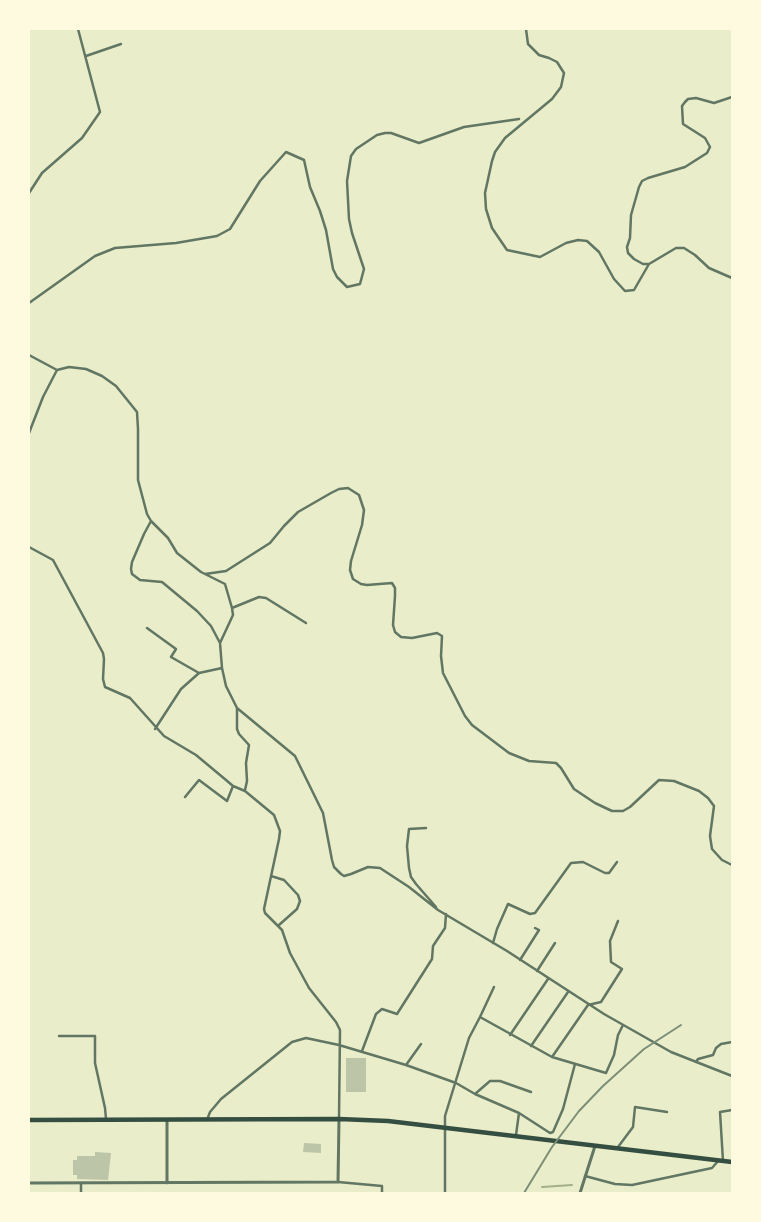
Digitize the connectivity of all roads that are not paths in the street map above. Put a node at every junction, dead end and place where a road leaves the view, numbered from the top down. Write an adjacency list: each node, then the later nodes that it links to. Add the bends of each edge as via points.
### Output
1 (78, 29): 4 (street)
2 (526, 29): 8 (street, via 528,44 538,55 557,62 564,73 561,87 552,99 511,131 495,152 485,193 492,228 507,250 540,257 566,243 587,241 599,252 625,291 634,290)
3 (121, 44): 4 (street)
4 (86, 56): 7 (street, via 100,112 82,138 42,173)
5 (732, 97): 8 (street, via 714,103 688,99 682,106 683,124 705,138 710,147 707,153 684,167 648,178 639,187 627,247 634,260)
6 (519, 119): 10 (street, via 464,127 419,143 385,133 356,149 351,156 347,181 349,219 364,270 360,284 347,287 337,277 304,160 286,152 260,181 230,229 217,236 176,243 115,248 95,256)
7 (29, 193)
8 (649, 264): 9 (street, via 676,248 684,248 709,268)
9 (732, 278)
10 (29, 303)
11 (29, 355): 12 (street)
12 (57, 370): 13 (street); 14 (street, via 69,367 86,369 102,376 116,386 136,412 138,480)
13 (29, 433)
14 (151, 521): 16 (street, via 177,553); 20 (street, via 132,562 132,574 140,580 162,582 197,611 211,626)
15 (29, 547): 24 (street, via 53,560 103,654 105,687 130,698)
16 (205, 574): 17 (street, via 225,584); 30 (street, via 226,571 270,543 298,512 331,492 348,488 358,495 364,510 351,561 353,579 367,585 392,583 395,588 393,625 401,637 438,633 442,636 443,673 472,725 509,753 528,761 556,763 574,789 612,811 624,811 659,780 674,781 699,791 714,806 710,836 712,849)
17 (232, 608): 18 (street, via 259,597 266,598); 20 (street, via 233,615)
18 (306, 623)
19 (147, 628): 22 (street, via 176,649 171,657)
20 (220, 643): 21 (street)
21 (222, 668): 22 (street); 23 (street, via 226,686)
22 (199, 672): 24 (street, via 180,689)
23 (238, 708): 26 (street, via 239,734 249,745); 32 (street, via 295,756 323,813 334,867 344,876 368,867 380,868)
24 (156, 729): 25 (street, via 196,755)
25 (233, 786): 26 (street); 27 (street, via 227,801 199,780)
26 (245, 791): 31 (street, via 274,815 280,831)
27 (185, 798)
28 (426, 828): 32 (street, via 409,829 409,868 411,877)
29 (617, 862): 37 (street, via 609,873 583,862 571,863 535,913 530,914 508,904)
30 (732, 865)
31 (270, 876): 35 (street, via 264,909); 35 (street, via 284,880 300,901 297,909)
32 (438, 910): 33 (street)
33 (446, 914): 37 (street); 53 (street, via 445,928 433,946 432,959 397,1014 382,1009 376,1014)
34 (618, 921): 44 (street, via 610,941 611,962 622,969 601,1002)
35 (279, 925): 51 (street, via 309,988 336,1022)
36 (535, 928): 39 (street, via 539,930)
37 (493, 943): 39 (street)
38 (555, 943): 40 (street)
39 (520, 960): 40 (street)
40 (537, 971): 41 (street)
41 (548, 979): 43 (street); 47 (street)
42 (494, 987): 45 (street)
43 (568, 992): 44 (street); 52 (street)
44 (588, 1004): 46 (street); 54 (street)
45 (480, 1017): 47 (street); 59 (street, via 469,1038)
46 (623, 1025): 55 (street); 56 (street, via 606,1073)
47 (510, 1035): 52 (street)
48 (59, 1036): 67 (street, via 95,1036 94,1063)
49 (732, 1042): 55 (street, via 721,1044 713,1055)
50 (421, 1044): 57 (street)
51 (340, 1045): 53 (street); 65 (street); 69 (street, via 306,1038 292,1042 221,1099)
52 (531, 1046): 54 (street)
53 (362, 1051): 57 (street)
54 (552, 1057): 56 (street)
55 (696, 1062): 58 (street)
56 (574, 1064): 64 (street, via 563,1109 553,1132)
57 (406, 1065): 59 (street)
58 (732, 1076)
59 (456, 1084): 61 (street); 70 (street)
60 (531, 1092): 61 (street, via 500,1081 490,1081)
61 (475, 1094): 64 (street)
62 (732, 1110): 74 (street, via 720,1112)
63 (667, 1112): 73 (street, via 635,1107 631,1130)
64 (519, 1113): 71 (street)
65 (339, 1119): 69 (main road); 70 (main road); 77 (street)
66 (29, 1120): 67 (main road)
67 (106, 1120): 68 (main road)
68 (167, 1120): 69 (main road); 80 (street)
69 (207, 1120)
70 (444, 1128): 71 (main road); 83 (street)
71 (516, 1135): 72 (main road)
72 (596, 1146): 73 (main road); 76 (street)
73 (617, 1148): 74 (main road)
74 (721, 1161): 75 (main road); 76 (street, via 712,1168 632,1185)
75 (732, 1162)
76 (585, 1176): 84 (street)
77 (338, 1182): 80 (street); 82 (street, via 382,1186)
78 (29, 1183): 79 (street)
79 (81, 1183): 80 (street); 81 (street)
80 (167, 1183)
81 (81, 1193)
82 (382, 1193)
83 (445, 1193)
84 (580, 1193)

